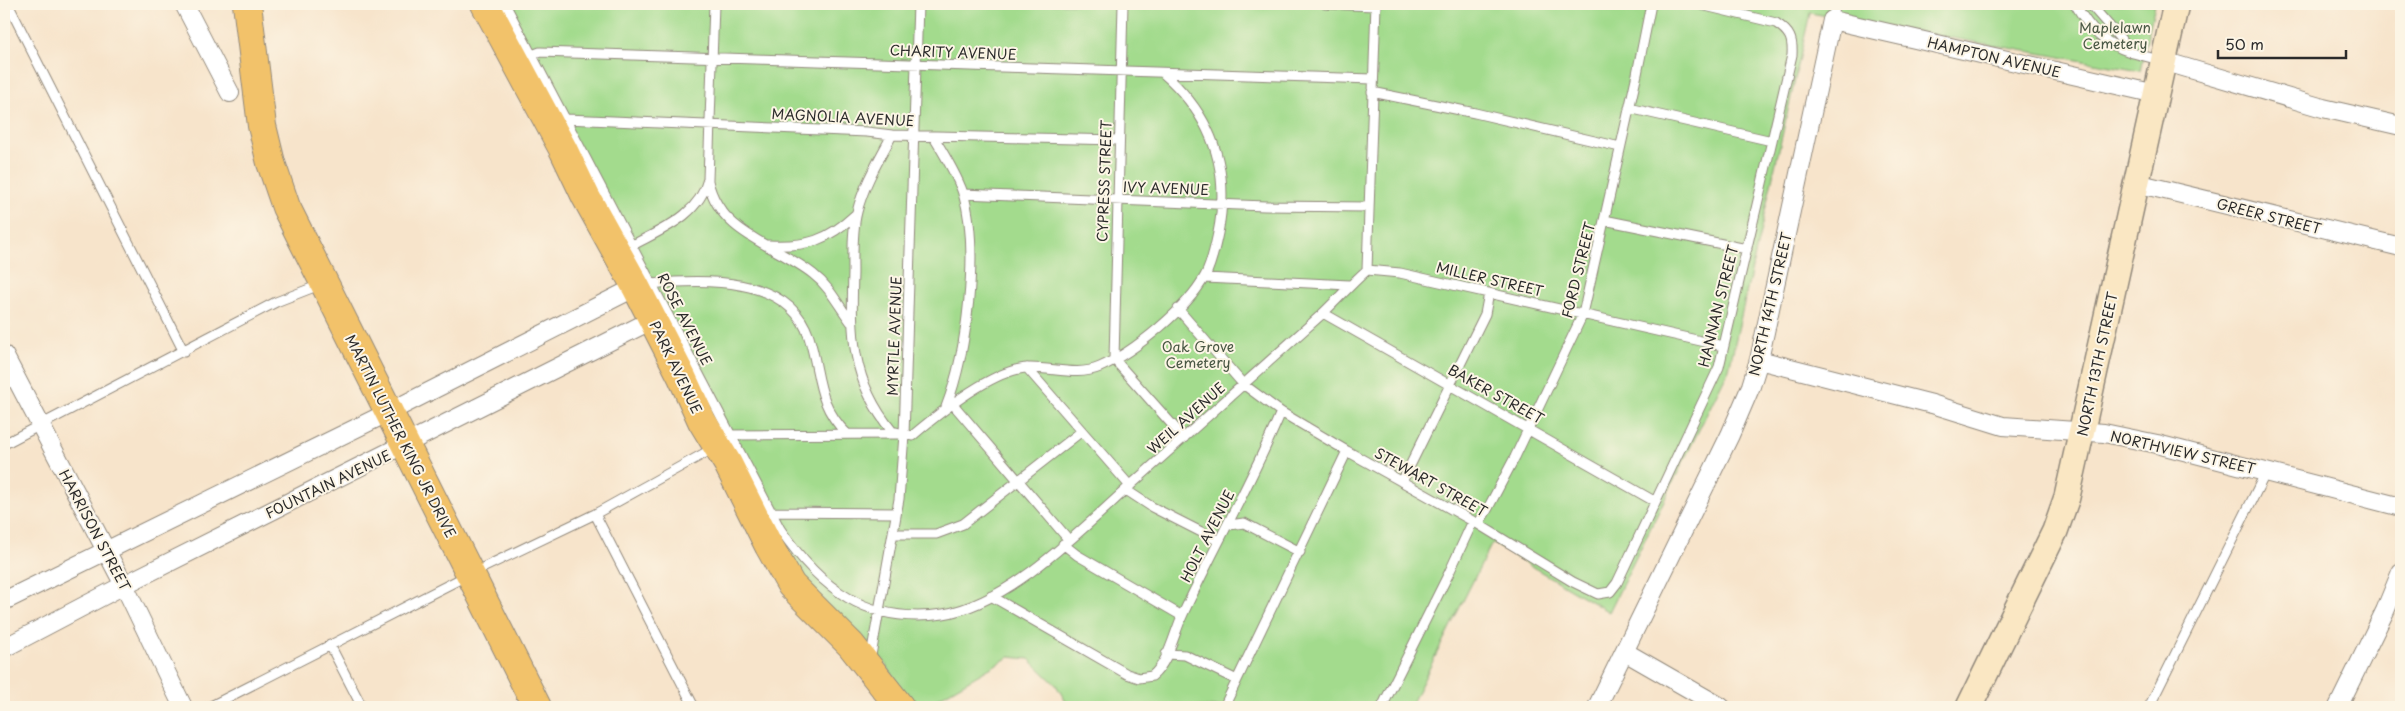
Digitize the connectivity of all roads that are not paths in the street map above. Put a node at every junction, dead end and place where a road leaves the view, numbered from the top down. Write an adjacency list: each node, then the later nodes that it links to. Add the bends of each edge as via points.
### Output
1 (8, 4): 62 (lane)
2 (184, 4): 26 (street)
3 (247, 4): 52 (main road, MARTIN LUTHER KING JR DRIVE, via 255,84 271,163 286,207)
4 (484, 4): 54 (main road, PARK AVENUE, via 586,197)
5 (506, 4): 18 (lane, ROSE AVENUE)
6 (714, 4): 19 (lane)
7 (918, 4): 21 (lane, MYRTLE AVENUE)
8 (1123, 4): 22 (lane, CYPRESS STREET)
9 (1326, 4): 15 (lane)
10 (1651, 4): 28 (lane, FORD STREET)
11 (1697, 4): 36 (lane, HANNAN STREET, via 1776,23 1785,28 1792,38 1792,55)
12 (2075, 4): 17 (lane, via 2102,39)
13 (2090, 4): 17 (lane)
14 (2176, 4): 20 (main road, NORTH 13TH STREET)
15 (1376, 5): 24 (lane)
16 (1834, 12): 27 (street, HAMPTON AVENUE); 65 (street, NORTH 14TH STREET)
17 (2133, 53): 20 (lane)
18 (532, 55): 19 (lane, CHARITY AVENUE, via 540,52); 29 (lane, ROSE AVENUE)
19 (712, 58): 21 (lane, CHARITY AVENUE); 30 (lane)
20 (2163, 61): 27 (main road, NORTH 13TH STREET); 31 (street, via 2323,108)
21 (916, 64): 22 (lane, CHARITY AVENUE); 33 (lane, MYRTLE AVENUE)
22 (1121, 72): 23 (lane, CHARITY AVENUE); 35 (lane, CYPRESS STREET)
23 (1163, 73): 24 (lane, CHARITY AVENUE); 42 (lane, via 1203,118 1221,173)
24 (1373, 79): 25 (lane)
25 (1372, 92): 37 (lane); 43 (lane)
26 (230, 93)
27 (2156, 94): 39 (main road, NORTH 13TH STREET)
28 (1629, 108): 36 (lane); 37 (lane, FORD STREET)
29 (566, 119): 30 (lane, MAGNOLIA AVENUE); 47 (lane, ROSE AVENUE)
30 (709, 124): 32 (lane, MAGNOLIA AVENUE); 38 (lane)
31 (2401, 126)
32 (892, 135): 33 (lane, MAGNOLIA AVENUE); 44 (lane, via 868,179)
33 (914, 135): 34 (lane, MAGNOLIA AVENUE); 77 (lane, MYRTLE AVENUE)
34 (933, 136): 35 (lane, MAGNOLIA AVENUE); 40 (lane)
35 (1119, 140): 41 (lane, CYPRESS STREET)
36 (1772, 141): 49 (lane, HANNAN STREET)
37 (1620, 147): 45 (lane, FORD STREET)
38 (708, 179): 46 (lane, via 716,204 731,224); 47 (lane, via 699,201 685,216)
39 (2136, 183): 48 (street, GREER STREET); 75 (main road, NORTH 13TH STREET)
40 (963, 194): 41 (lane, IVY AVENUE); 69 (lane, via 970,238 967,305)
41 (1117, 200): 42 (lane, IVY AVENUE); 64 (lane, CYPRESS STREET)
42 (1223, 204): 43 (lane, IVY AVENUE); 51 (lane, via 1214,251)
43 (1369, 207): 50 (lane)
44 (856, 214): 46 (lane, via 834,234 822,239 793,246); 60 (lane)
45 (1604, 220): 49 (lane); 58 (lane, FORD STREET)
46 (765, 245): 60 (lane, via 815,275 833,294)
47 (631, 246): 54 (lane, ROSE AVENUE)
48 (2401, 247)
49 (1747, 249): 61 (lane, HANNAN STREET)
50 (1367, 270): 53 (lane, WEIL AVENUE); 55 (lane, MILLER STREET, via 1400,273)
51 (1204, 278): 53 (lane); 56 (lane)
52 (324, 283): 62 (lane, via 276,302); 70 (main road, MARTIN LUTHER KING JR DRIVE)
53 (1349, 285): 57 (lane, WEIL AVENUE)
54 (644, 286): 59 (main road, PARK AVENUE); 70 (street); 76 (lane, via 670,282 740,284 762,291 784,304 805,326 826,406); 79 (lane, ROSE AVENUE)
55 (1489, 293): 58 (lane, MILLER STREET); 68 (lane, via 1485,314)
56 (1178, 309): 64 (lane); 67 (lane, STEWART STREET)
57 (1323, 313): 67 (lane, WEIL AVENUE); 68 (lane, BAKER STREET)
58 (1583, 314): 61 (lane, MILLER STREET); 73 (lane, FORD STREET)
59 (652, 320): 79 (main road, PARK AVENUE); 81 (street, FOUNTAIN AVENUE)
60 (851, 322): 77 (lane, via 855,357 869,396 885,423)
61 (1723, 346): 87 (lane, HANNAN STREET, via 1719,367)
62 (184, 352): 72 (lane)
63 (4, 355): 72 (street, HARRISON STREET)
64 (1114, 359): 66 (lane, via 1087,372); 78 (lane)
65 (1759, 360): 75 (street, NORTHVIEW STREET, via 1932,404 2003,426); 109 (street, NORTH 14TH STREET, via 1730,435)
66 (1027, 368): 69 (lane, via 1011,372); 74 (lane)
67 (1243, 384): 71 (lane, STEWART STREET); 78 (lane, WEIL AVENUE)
68 (1451, 385): 73 (lane, BAKER STREET); 85 (lane)
69 (949, 405): 77 (lane, via 912,436); 84 (lane)
70 (389, 412): 81 (main road, MARTIN LUTHER KING JR DRIVE); 97 (street)
71 (1282, 412): 82 (lane, STEWART STREET); 93 (lane, HOLT AVENUE)
72 (40, 425): 80 (lane); 97 (street, HARRISON STREET)
73 (1529, 428): 87 (lane, BAKER STREET); 92 (lane, FORD STREET, via 1487,510)
74 (1082, 431): 84 (lane); 86 (lane)
75 (2083, 433): 83 (street, NORTHVIEW STREET, via 2156,444); 123 (main road, NORTH 13TH STREET, via 2067,497 2054,531)
76 (847, 434): 77 (lane); 79 (lane)
77 (901, 434): 90 (lane, MYRTLE AVENUE)
78 (1184, 438): 86 (lane, WEIL AVENUE)
79 (723, 441): 89 (lane, ROSE AVENUE); 91 (lane); 111 (main road, PARK AVENUE, via 728,464 791,585)
80 (4, 444)
81 (406, 445): 100 (main road, MARTIN LUTHER KING JR DRIVE); 101 (street, FOUNTAIN AVENUE)
82 (1347, 451): 85 (lane, STEWART STREET); 98 (lane)
83 (2266, 472): 88 (street, NORTHVIEW STREET); 124 (lane)
84 (1016, 481): 94 (lane, via 982,511 956,528 936,534); 96 (lane)
85 (1402, 482): 92 (lane, STEWART STREET)
86 (1128, 488): 95 (lane, via 1152,507); 96 (lane, WEIL AVENUE)
87 (1654, 501): 102 (lane, HANNAN STREET)
88 (2401, 507)
89 (770, 512): 90 (lane); 105 (lane, ROSE AVENUE, via 809,568 845,598)
90 (896, 513): 94 (lane, MYRTLE AVENUE)
91 (595, 514): 100 (lane); 117 (lane)
92 (1475, 522): 102 (lane, STEWART STREET, via 1573,582 1598,594); 120 (lane, FORD STREET)
93 (1229, 525): 95 (lane, HOLT AVENUE); 98 (lane, via 1244,523)
94 (893, 534): 105 (lane, MYRTLE AVENUE)
95 (1219, 541): 106 (lane, HOLT AVENUE)
96 (1066, 542): 103 (lane, WEIL AVENUE, via 1016,582); 106 (lane, via 1077,555)
97 (104, 550): 101 (street, HARRISON STREET); 104 (street)
98 (1300, 552): 112 (lane)
99 (2401, 572): 125 (street)
100 (470, 574): 107 (lane); 116 (main road, MARTIN LUTHER KING JR DRIVE)
101 (124, 585): 108 (street, FOUNTAIN AVENUE); 113 (street, HARRISON STREET)
102 (1610, 592)
103 (991, 596): 105 (lane, WEIL AVENUE, via 944,614); 110 (lane, HOLT AVENUE, via 1127,674 1147,678 1156,672)
104 (4, 601)
105 (880, 611): 111 (lane, MYRTLE AVENUE)
106 (1182, 616): 110 (lane, HOLT AVENUE)
107 (330, 645): 114 (lane); 115 (lane)
108 (4, 648)
109 (1625, 652): 121 (street, NORTH 14TH STREET); 122 (street)
110 (1166, 654): 112 (lane, via 1186,655)
111 (869, 667): 118 (main road, PARK AVENUE)
112 (1237, 680): 119 (lane)
113 (183, 707)
114 (209, 707)
115 (362, 707)
116 (538, 707)
117 (694, 707)
118 (900, 707)
119 (1224, 707)
120 (1382, 707)
121 (1597, 707)
122 (1721, 707)
123 (1969, 707)
124 (2149, 707)
125 (2338, 707)

